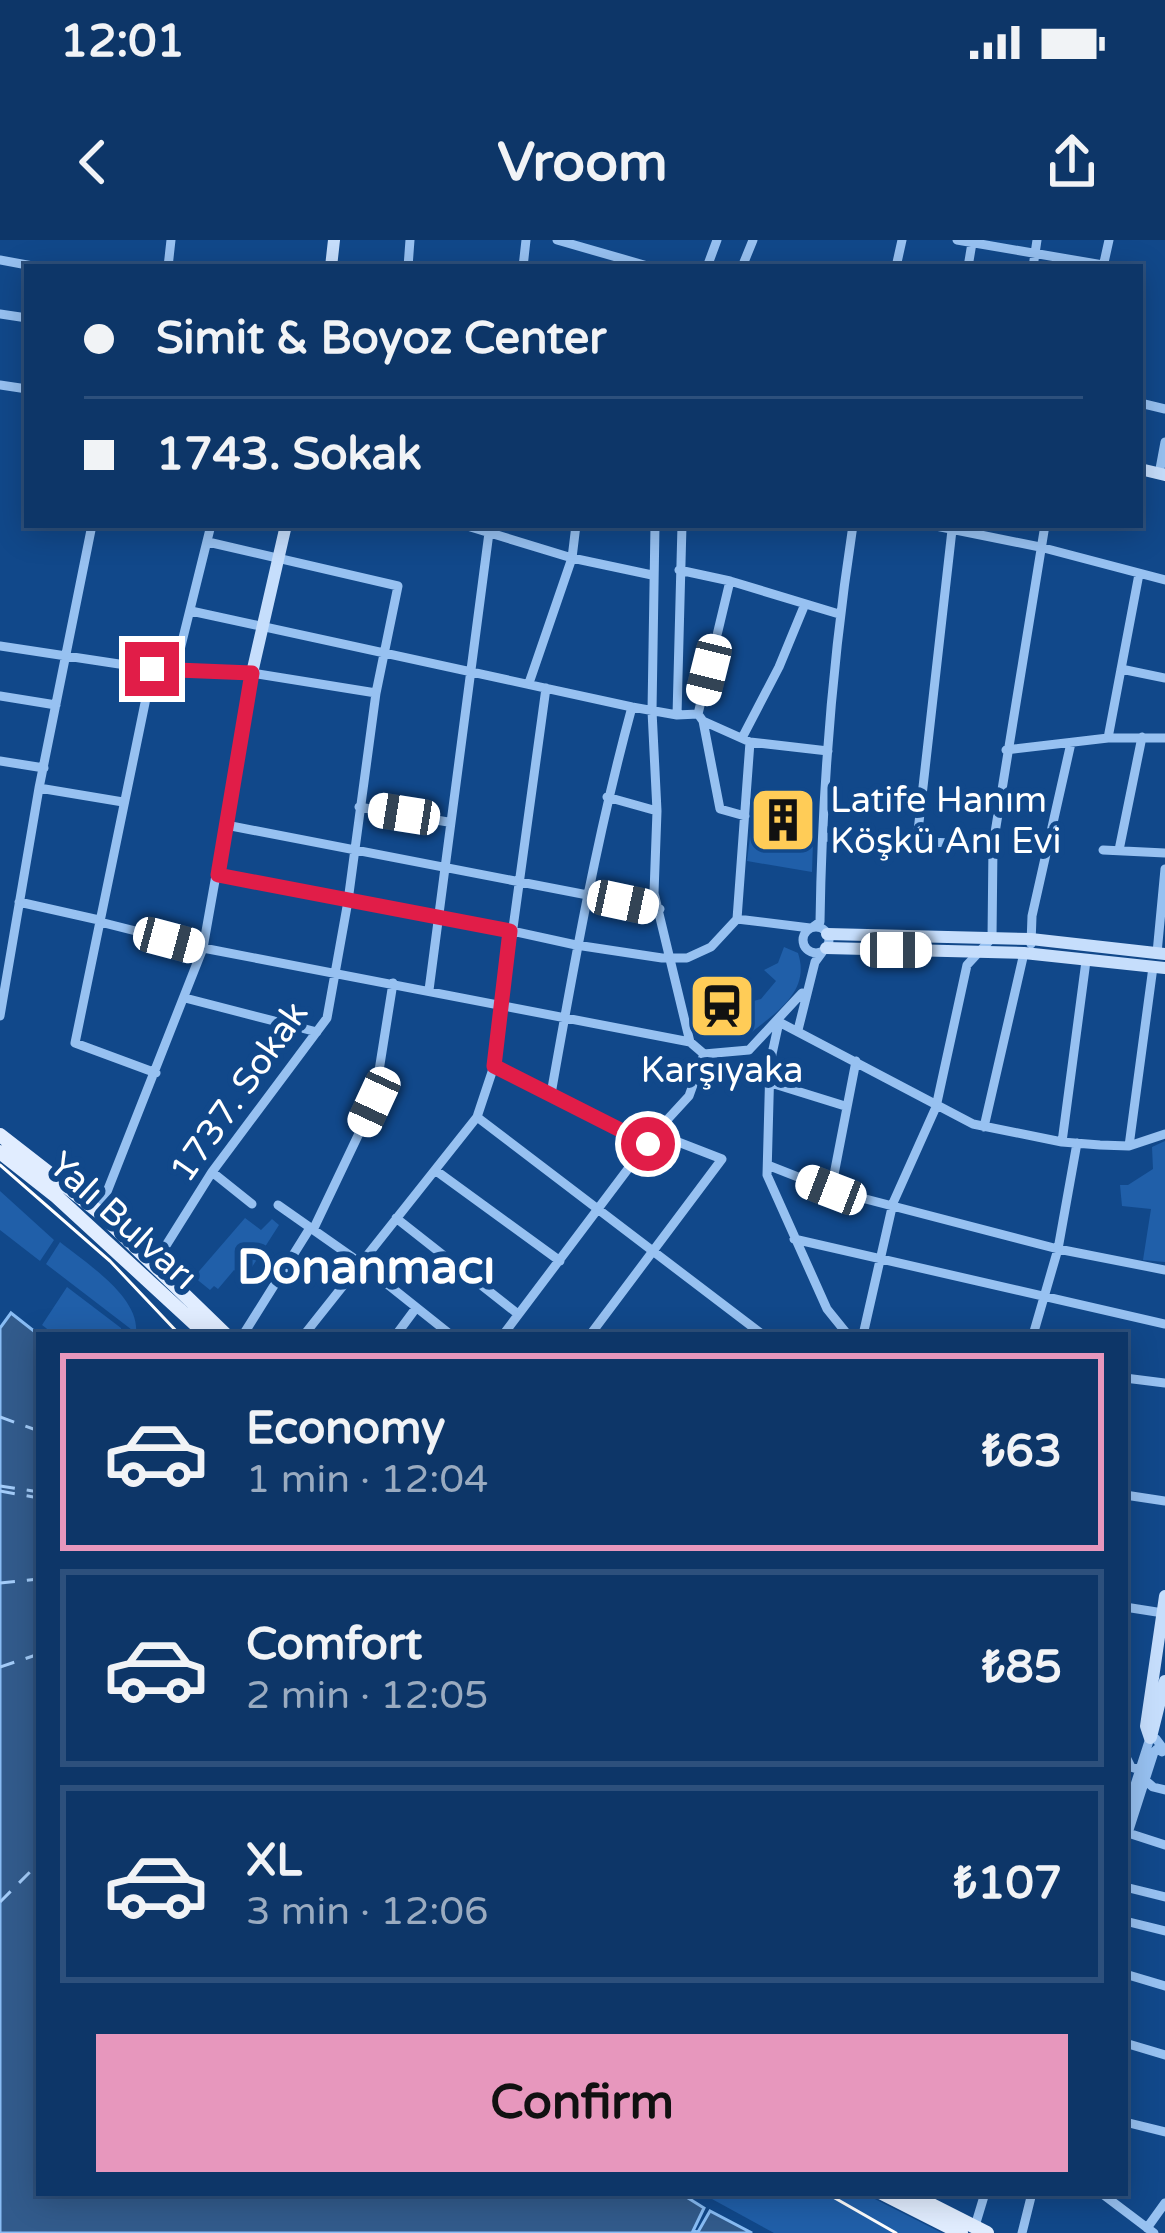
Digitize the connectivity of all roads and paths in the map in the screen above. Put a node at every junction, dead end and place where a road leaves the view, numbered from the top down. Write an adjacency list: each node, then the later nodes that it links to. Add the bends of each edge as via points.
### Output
1 (557, 240): 6 (street)
2 (957, 240): 4 (street)
3 (1037, 240): 5 (street)
4 (973, 242): 5 (street)
5 (1034, 262): 7 (street)
6 (641, 264)
7 (1068, 264)
8 (1165, 442): 9 (street)
9 (1162, 474)
10 (91, 528): 36 (street)
11 (211, 528): 21 (street)
12 (285, 528): 23 (main road)
13 (490, 528): 24 (street); 41 (street)
14 (576, 528): 24 (street)
15 (655, 528): 27 (street)
16 (682, 528): 25 (street)
17 (853, 528): 32 (street)
18 (944, 528): 20 (street)
19 (1044, 528): 22 (street)
20 (952, 530): 22 (street); 70 (street)
21 (208, 542): 23 (street); 31 (street)
22 (1040, 547): 26 (street); 57 (street)
23 (279, 556): 33 (main road); 35 (street, 1737. Sokak, via 398,586)
24 (572, 558): 27 (street); 43 (street)
25 (679, 570): 28 (street); 50 (street)
26 (1138, 574): 29 (street); 38 (street)
27 (652, 575): 49 (street)
28 (730, 580): 30 (street); 51 (street)
29 (1165, 580)
30 (806, 604): 32 (street); 55 (street)
31 (191, 611): 33 (street); 39 (street)
32 (839, 614): 58 (street)
33 (266, 625): 35 (street); 40 (main road)
34 (0, 646): 36 (street)
35 (383, 652): 41 (street); 45 (street, 1737. Sokak)
36 (65, 655): 37 (street); 47 (street)
37 (152, 669): 39 (street); 63 (street)
38 (1120, 669): 42 (street); 53 (street)
39 (175, 670): 40 (street)
40 (252, 673): 45 (street); 68 (street)
41 (472, 673): 43 (street); 67 (street)
42 (1165, 678)
43 (529, 683): 44 (street)
44 (546, 688): 48 (street); 79 (street)
45 (376, 692): 64 (street, 1737. Sokak)
46 (0, 696): 47 (street)
47 (56, 705): 60 (street)
48 (632, 707): 49 (street); 62 (street)
49 (652, 711): 50 (street); 65 (street)
50 (677, 715): 51 (street)
51 (700, 717): 55 (street); 66 (street, via 720,808)
52 (1142, 737): 53 (street); 54 (street); 73 (street)
53 (1108, 738): 56 (street)
54 (1165, 738)
55 (746, 740): 58 (street); 66 (street)
56 (1071, 743): 57 (street); 90 (street)
57 (1006, 750): 71 (street)
58 (828, 751): 69 (street)
59 (0, 761): 60 (street)
60 (44, 768): 61 (street)
61 (39, 788): 63 (street); 82 (street)
62 (607, 797): 65 (street); 80 (street)
63 (124, 802): 86 (street)
64 (359, 807): 67 (street); 74 (street, 1737. Sokak)
65 (657, 811): 83 (street)
66 (745, 816): 85 (street)
67 (448, 822): 76 (street)
68 (226, 825): 74 (street); 78 (street)
69 (823, 837): 70 (street); 88 (street)
70 (916, 840): 71 (street)
71 (993, 845): 89 (street)
72 (1103, 850): 73 (street)
73 (1120, 850): 75 (street)
74 (352, 851): 76 (street); 81 (street, 1737. Sokak)
75 (1165, 853)
76 (444, 869): 79 (street); 84 (street)
77 (1165, 869): 97 (street)
78 (218, 875): 81 (street); 92 (street)
79 (516, 884): 80 (street); 87 (street)
80 (586, 895): 83 (street); 91 (street)
81 (348, 901): 84 (street); 100 (street, 1737. Sokak)
82 (19, 902): 86 (street); 99 (street)
83 (660, 909): 96 (street)
84 (439, 915): 87 (street); 102 (street)
85 (737, 919): 88 (street); 96 (street, via 711,947)
86 (100, 921): 92 (street); 117 (street, via 75,1043)
87 (510, 931): 91 (street); 105 (street)
88 (820, 937): 89 (main road); 93 (street, via 814,953); 93 (street, via 803,938); 94 (main road); 109 (street)
89 (992, 938): 90 (main road); 94 (street)
90 (1031, 939): 95 (street); 97 (main road)
91 (576, 945): 96 (street); 107 (street)
92 (203, 949): 100 (street); 104 (street)
93 (806, 949): 103 (street)
94 (979, 951): 95 (main road); 121 (street, via 967,965)
95 (1029, 954): 98 (main road); 123 (street)
96 (670, 958): 111 (street)
97 (1160, 960): 98 (main road); 130 (street)
98 (1086, 961): 127 (street)
99 (4, 966): 106 (street)
100 (337, 973): 101 (street); 110 (street, 1737. Sokak)
101 (393, 983): 102 (street); 142 (street, via 374,1102)
102 (428, 990): 105 (street)
103 (802, 993): 108 (street); 109 (street)
104 (185, 998): 110 (street); 117 (street)
105 (500, 1003): 107 (street); 116 (street)
106 (0, 1016)
107 (564, 1019): 111 (street); 119 (street)
108 (779, 1022): 109 (street); 112 (street); 115 (street)
109 (796, 1029): 114 (street)
110 (316, 1032): 134 (street, 1737. Sokak)
111 (690, 1042): 113 (street)
112 (749, 1050): 113 (street); 115 (street)
113 (704, 1054): 124 (street, via 688,1096)
114 (856, 1061): 120 (street); 121 (street)
115 (770, 1063): 118 (street)
116 (494, 1066): 119 (street); 122 (street)
117 (156, 1073): 140 (street)
118 (770, 1080): 120 (street); 132 (street)
119 (550, 1094): 129 (street)
120 (845, 1106): 135 (street)
121 (936, 1107): 123 (street); 136 (street)
122 (477, 1118): 133 (street); 139 (street)
123 (984, 1127): 127 (street)
124 (656, 1133): 129 (street); 145 (street, via 722,1159)
125 (1165, 1134): 130 (street)
126 (0, 1135): 140 (main road, Yalı Bulvarı)
127 (1062, 1142): 128 (street)
128 (1077, 1143): 130 (street); 144 (street)
129 (648, 1144): 139 (street)
130 (1129, 1146)
131 (0, 1152): 155 (main road, Yalı Bulvarı)
132 (770, 1166): 135 (street); 143 (street)
133 (435, 1170): 141 (street); 147 (street)
134 (212, 1172): 137 (street); 148 (street, 1737. Sokak)
135 (831, 1190): 136 (street)
136 (893, 1203): 144 (street); 146 (street)
137 (252, 1204)
138 (278, 1205): 142 (street)
139 (599, 1210): 145 (street); 147 (street)
140 (99, 1211): 148 (main road, Yalı Bulvarı)
141 (396, 1218): 149 (street); 153 (street)
142 (312, 1229): 149 (street); 157 (street)
143 (794, 1239): 146 (street); 164 (street)
144 (1058, 1249): 150 (street); 151 (street)
145 (654, 1252): 162 (street); 163 (street)
146 (880, 1259): 151 (street); 165 (street)
147 (560, 1261): 153 (street)
148 (154, 1262): 156 (main road, Yalı Bulvarı)
149 (362, 1264): 152 (street); 158 (street)
150 (1165, 1270)
151 (1042, 1297): 154 (street); 166 (street)
152 (416, 1308): 159 (street); 160 (street)
153 (518, 1314): 161 (street)
154 (1165, 1324)
155 (203, 1332)
156 (223, 1332)
157 (245, 1332)
158 (306, 1332)
159 (398, 1332)
160 (446, 1332)
161 (505, 1332)
162 (592, 1332)
163 (759, 1332)
164 (846, 1332)
165 (864, 1332)
166 (1034, 1332)
167 (1128, 1378): 168 (street)
168 (1165, 1383)
169 (1128, 1495): 170 (street)
170 (1165, 1501)
171 (1165, 1596): 173 (main road)
172 (1128, 1607): 173 (street)
173 (1163, 1613): 175 (main road)
174 (1165, 1686): 175 (main road)
175 (1150, 1738): 176 (street); 178 (street)
176 (1165, 1754): 178 (street, via 1157,1749)
177 (1128, 1761): 178 (street)
178 (1142, 1775): 179 (street); 180 (street); 181 (street)
179 (1165, 1790)
180 (1128, 1809)
181 (1128, 1826)
182 (1128, 1834): 183 (street)
183 (1165, 1844)
184 (1128, 1888): 185 (street)
185 (1165, 1897)
186 (1128, 1922): 187 (street)
187 (1165, 1931)
188 (1128, 1975): 189 (street)
189 (1165, 1986)
190 (1128, 2044): 191 (street)
191 (1165, 2055)
192 (1128, 2123): 193 (street)
193 (1165, 2132)
194 (888, 2196): 201 (main road)
195 (917, 2196): 201 (main road)
196 (984, 2196): 201 (street)
197 (1031, 2196): 202 (street)
198 (1105, 2196): 200 (street)
199 (1165, 2204): 200 (street)
200 (1151, 2230)
201 (974, 2231)
202 (1022, 2233)

